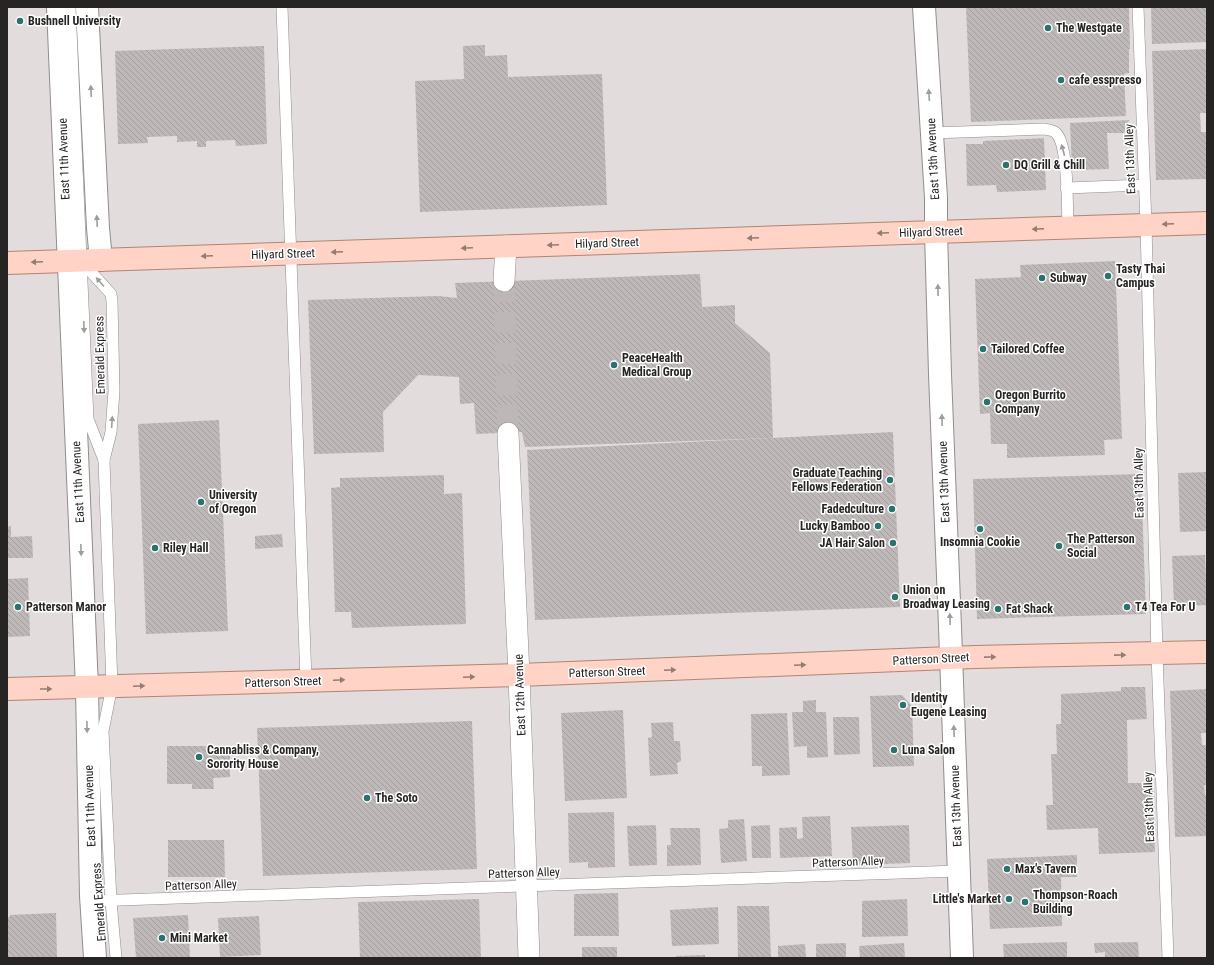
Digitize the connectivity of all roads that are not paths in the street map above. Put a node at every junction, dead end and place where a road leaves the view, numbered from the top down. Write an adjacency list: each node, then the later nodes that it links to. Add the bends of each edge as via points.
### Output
1 (58, 7): 16 (main road, East 11th Avenue)
2 (70, 7): 16 (lane, Emerald Express)
3 (88, 7): 16 (main road, East 11th Avenue, one-way to 3, via 98,228)
4 (282, 7): 15 (lane)
5 (924, 7): 7 (main road, East 13th Avenue, one-way to 5)
6 (1138, 7): 8 (lane, East 13th Alley)
7 (932, 133): 9 (lane, one-way to 7, via 1064,151 1052,130); 13 (main road, East 13th Avenue)
8 (1144, 185): 9 (lane); 11 (lane, East 13th Alley)
9 (1066, 188): 12 (lane)
10 (1207, 223): 11 (main road, Hilyard Street, one-way to 11)
11 (1146, 225): 12 (main road, Hilyard Street); 22 (lane, East 13th Alley)
12 (1068, 228): 13 (main road, Hilyard Street, one-way to 13)
13 (936, 232): 14 (main road, Hilyard Street, one-way to 14); 23 (main road, East 13th Avenue, one-way to 13)
14 (506, 246): 15 (main road, Hilyard Street, one-way to 15); 18 (street)
15 (290, 253): 16 (main road, Hilyard Street, one-way to 16); 25 (lane)
16 (83, 260): 17 (main road, Hilyard Street, one-way to 17); 20 (lane, Emerald Express, one-way to 20, via 88,420); 20 (lane, Emerald Express, one-way to 16, via 111,432 114,390 112,301 111,294); 27 (main road, East 11th Avenue, one-way to 27)
17 (7, 263)
18 (504, 281)
19 (508, 433): 24 (street, East 12th Avenue)
20 (104, 460): 26 (lane, Emerald Express)
21 (1207, 652): 22 (main road, Patterson Street)
22 (1157, 654): 23 (main road, Patterson Street, one-way to 22); 36 (lane, East 13th Alley)
23 (951, 658): 24 (main road, Patterson Street, one-way to 23); 29 (main road, East 13th Avenue, one-way to 23)
24 (519, 675): 25 (main road, Patterson Street, one-way to 24); 30 (street, East 12th Avenue)
25 (306, 681): 26 (main road, Patterson Street, one-way to 25)
26 (112, 686): 27 (main road, Patterson Street); 31 (lane, Emerald Express, via 103,731)
27 (86, 688): 28 (main road, Patterson Street, one-way to 27); 31 (main road, East 11th Avenue, one-way to 31)
28 (7, 689)
29 (958, 871): 30 (lane, Patterson Alley); 35 (main road, East 13th Avenue)
30 (526, 886): 31 (lane, Patterson Alley); 34 (street, East 12th Avenue)
31 (101, 901): 32 (main road, East 11th Avenue); 33 (lane, Emerald Express)
32 (95, 958)
33 (116, 958)
34 (529, 958)
35 (962, 958)
36 (1168, 958)

